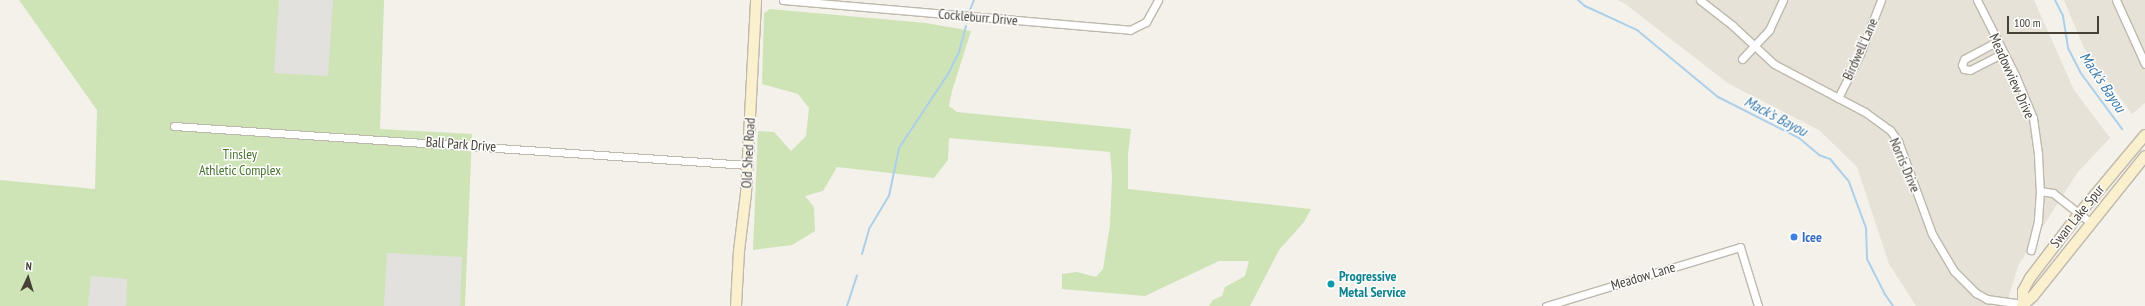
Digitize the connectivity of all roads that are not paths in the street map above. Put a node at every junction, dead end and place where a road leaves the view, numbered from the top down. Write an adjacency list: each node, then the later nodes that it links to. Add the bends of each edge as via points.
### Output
1 (756, 0): 19 (main road, Old Shed Road)
2 (782, 0): 3 (street, Cockleburr Drive, via 1130,30 1146,22)
3 (1158, 0)
4 (1700, 0): 10 (street, Norris Drive)
5 (1783, 0): 10 (street, via 1769,30)
6 (1881, 0): 15 (street, Birdwell Lane, via 1860,54)
7 (1977, 0): 9 (street, Meadowview Drive)
8 (2116, 0): 11 (street)
9 (1998, 41): 12 (street, Meadowview Drive); 12 (street, via 1964,59 1962,65 1964,69 1970,70)
10 (1754, 46): 13 (street); 15 (street, Norris Drive, via 1774,64)
11 (2142, 51): 14 (street)
12 (2004, 53): 20 (street, Meadowview Drive, via 2033,118)
13 (1742, 59)
14 (2145, 64)
15 (1838, 98): 24 (street, Norris Drive, via 1879,120 1898,141 1932,234 1954,271 1976,293 1987,298)
16 (174, 126): 19 (street, Ball Park Drive)
17 (2145, 135): 21 (main road, Swan Lake Spur)
18 (2145, 156): 22 (main road, Swan Lake Spur)
19 (748, 165): 25 (main road, Old Shed Road)
20 (2040, 191): 21 (street, via 2053,193); 23 (street, Meadowview Drive, via 2038,221)
21 (2079, 214): 22 (street); 24 (main road, Swan Lake Spur, via 2030,278 2023,291)
22 (2091, 223): 24 (main road, Swan Lake Spur, via 2034,296)
23 (2032, 250)
24 (2023, 305)
25 (736, 306)
26 (1546, 306): 27 (street, Meadow Lane, via 1740,247)
27 (1758, 306)

